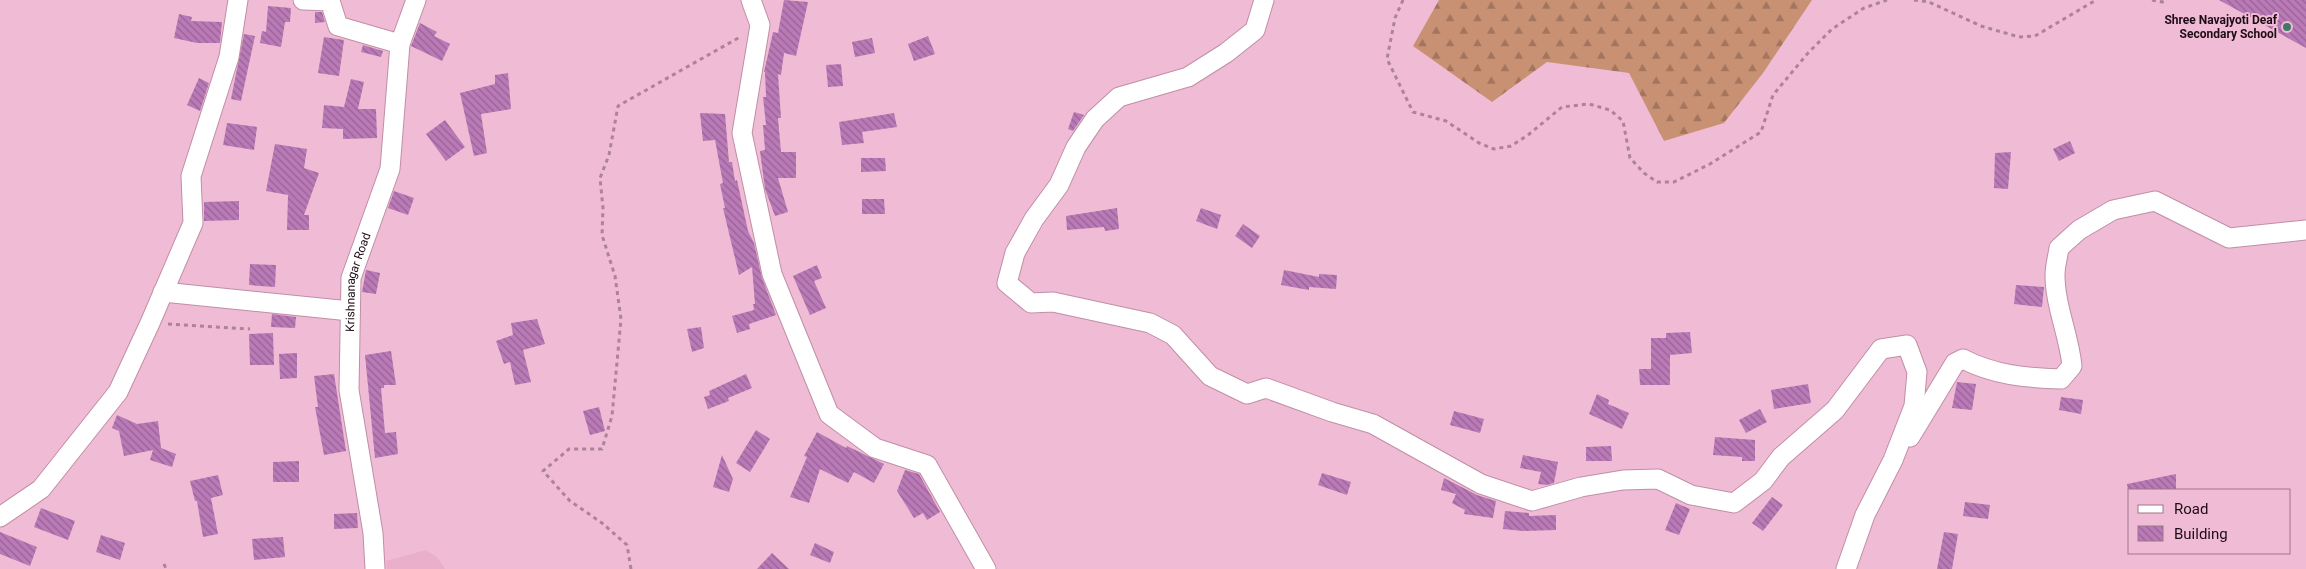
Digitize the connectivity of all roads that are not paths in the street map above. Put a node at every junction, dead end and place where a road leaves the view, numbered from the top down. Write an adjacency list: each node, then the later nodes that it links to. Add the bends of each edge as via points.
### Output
1 (238, 0): 8 (street, via 229,57 191,176 193,224)
2 (303, 0): 6 (street, via 330,1 338,26)
3 (416, 0): 6 (street, Krishnanagar Road)
4 (751, 0): 13 (street, via 760,25 742,133 772,274 829,414 875,448 927,465)
5 (1264, 0): 10 (street, via 1255,30 1226,53 1188,77 1119,98 1096,119 1076,147 1059,185 1034,219 1015,253 1007,283 1031,303 1053,302 1150,323 1172,336 1210,376 1230,387 1247,394 1266,388 1374,424 1481,484 1532,501 1598,484 1658,479 1692,496 1734,503 1763,482 1780,458 1835,410 1881,349 1907,345 1917,372 1914,406)
6 (400, 44): 9 (street, Krishnanagar Road, via 390,169 351,278)
7 (2306, 230): 10 (street, via 2229,238 2155,201 2113,210 2079,230 2059,248 2055,275 2072,366 2061,379 2007,375 1963,359 1955,364 1919,425)
8 (164, 292): 9 (street); 11 (street, via 118,392 41,488)
9 (350, 310): 12 (street, Krishnanagar Road, via 349,390 373,533)
10 (1893, 460): 14 (street, via 1865,515)
11 (0, 517)
12 (375, 569)
13 (986, 569)
14 (1846, 569)

